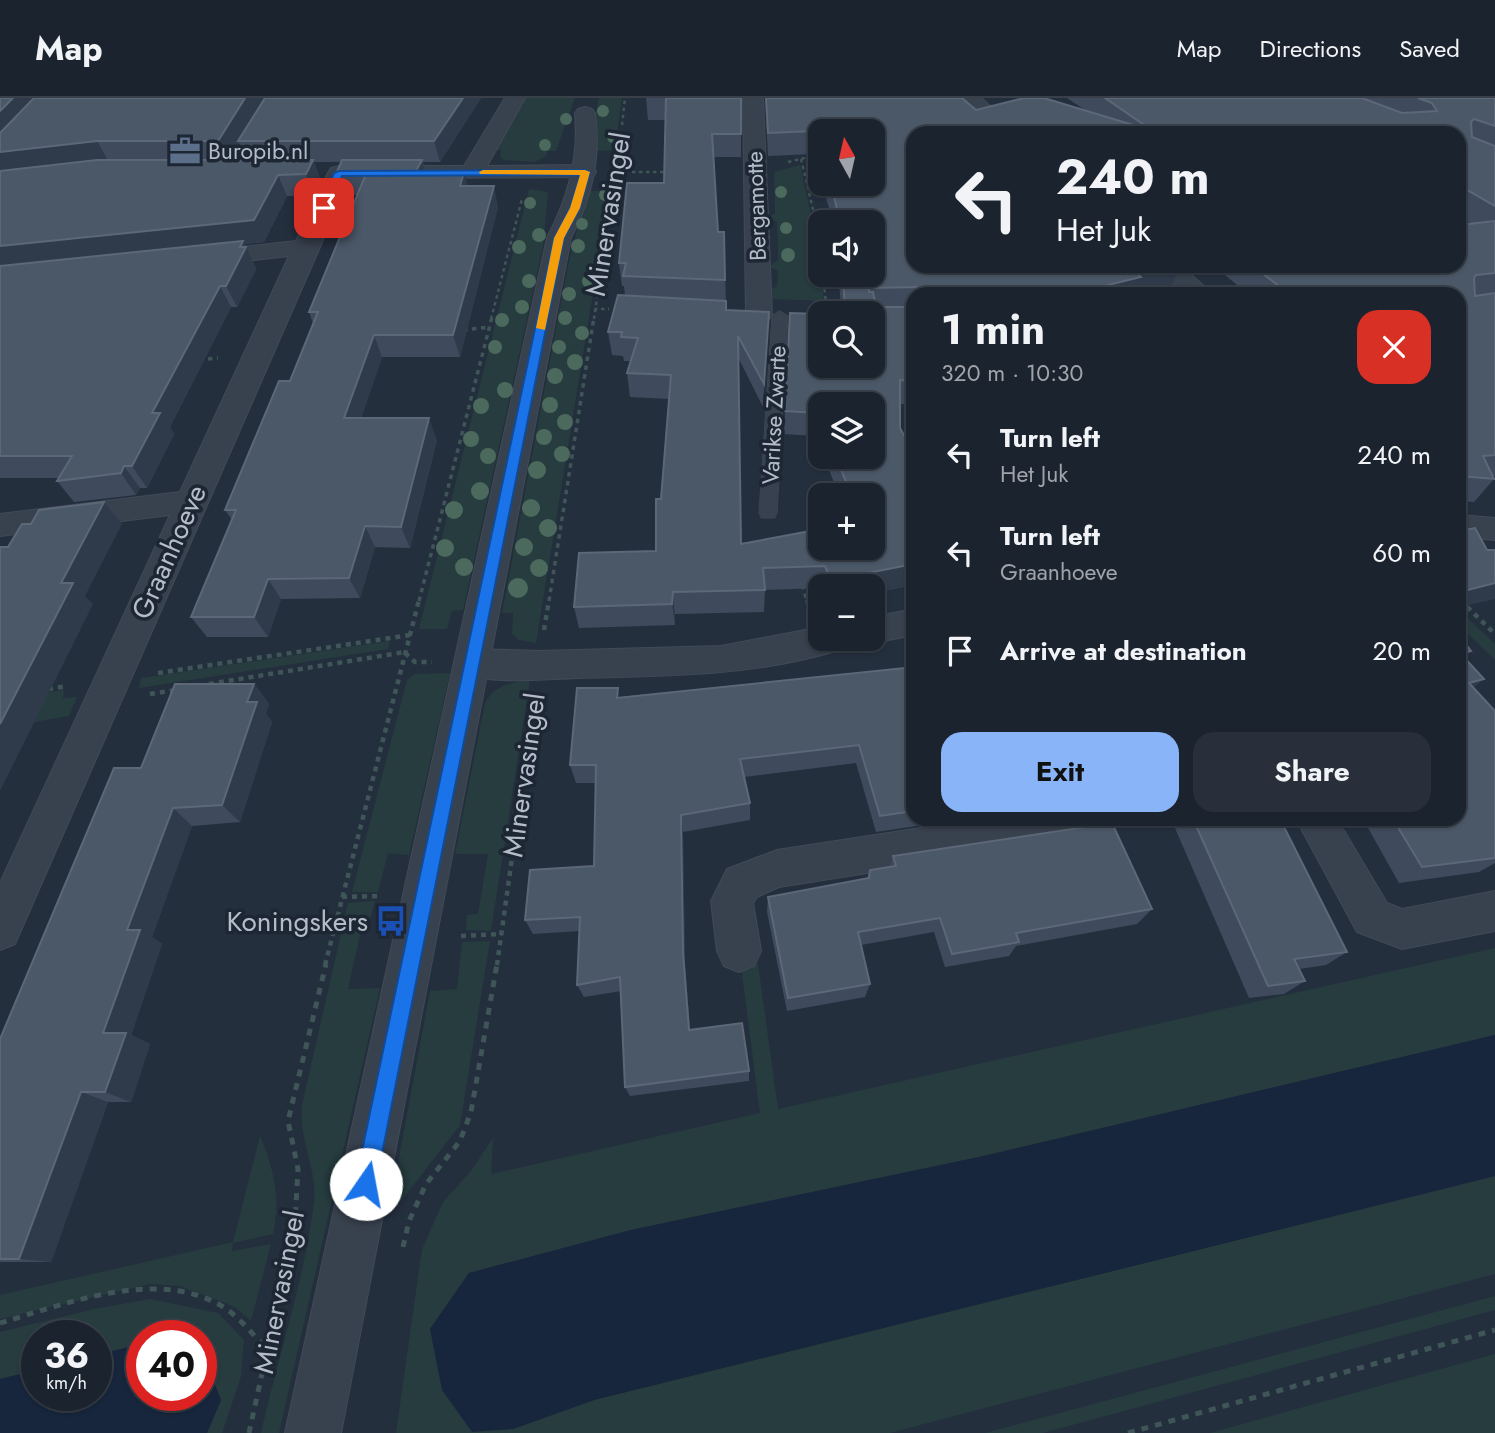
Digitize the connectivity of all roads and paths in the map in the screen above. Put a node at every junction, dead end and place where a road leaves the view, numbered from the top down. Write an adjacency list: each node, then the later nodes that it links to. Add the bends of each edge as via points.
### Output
1 (274, 98): 17 (lane)
2 (515, 98): 12 (street)
3 (625, 98): 8 (path, Minervasingel)
4 (753, 98): 16 (street, Bergamotte)
5 (969, 98): 7 (street, via 998,112)
6 (587, 105): 14 (street, Minervasingel); 21 (street, Minervasingel, via 564,154)
7 (1006, 126)
8 (621, 131)
9 (808, 157): 10 (path)
10 (801, 159): 16 (path); 23 (path, Bergamotte)
11 (617, 163): 15 (path, Minervasingel, via 616,174)
12 (472, 172): 13 (street); 20 (street)
13 (528, 172): 21 (street); 44 (path, Minervasingel)
14 (585, 172): 21 (street); 24 (street, Minervasingel, via 575,208)
15 (670, 172)
16 (754, 172): 31 (street, Bergamotte)
17 (220, 173): 18 (street)
18 (257, 173)
19 (336, 173): 25 (street, Graanhoeve)
20 (395, 173)
21 (561, 173): 24 (street, Minervasingel, via 553,215)
22 (610, 204): 29 (path, Minervasingel)
23 (813, 210)
24 (559, 238): 47 (street, Minervasingel)
25 (308, 247): 26 (street); 33 (street, Graanhoeve)
26 (174, 261)
27 (1174, 273): 28 (street)
28 (1192, 287)
29 (594, 309): 30 (path); 48 (path, Minervasingel)
30 (609, 309)
31 (758, 315): 32 (street); 34 (lane, Varikse Zwarte)
32 (808, 315)
33 (191, 502): 35 (street); 52 (street, Graanhoeve)
34 (768, 513)
35 (0, 525)
36 (1466, 527): 37 (street)
37 (1495, 529)
38 (800, 576): 39 (path)
39 (808, 596)
40 (1466, 606): 43 (path)
41 (906, 624): 42 (street)
42 (885, 628)
43 (1495, 634)
44 (410, 635): 46 (path, Minervasingel); 52 (path)
45 (808, 643): 48 (street, via 721,660)
46 (405, 652): 49 (path); 56 (path, Minervasingel)
47 (474, 663): 48 (street); 67 (street, Minervasingel)
48 (539, 665): 59 (path, Minervasingel)
49 (198, 686)
50 (184, 688): 52 (path)
51 (37, 690): 52 (path)
52 (107, 691): 58 (street, Graanhoeve)
53 (1050, 826): 61 (street, via 777,869 742,883 732,901)
54 (1320, 826): 57 (street, via 1372,918 1402,929)
55 (383, 895): 56 (path)
56 (342, 897): 65 (path, Minervasingel, via 288,1121 298,1169 295,1223)
57 (1495, 911)
58 (0, 930)
59 (502, 934): 60 (path); 62 (path, Minervasingel, via 471,1112 460,1141 426,1184 409,1221)
60 (454, 936)
61 (739, 951)
62 (401, 1260)
63 (0, 1323): 65 (path, via 110,1295 156,1289 193,1294 218,1304)
64 (1495, 1330): 68 (path)
65 (267, 1349): 66 (path, Minervasingel)
66 (249, 1433)
67 (313, 1433)
68 (1128, 1433)

